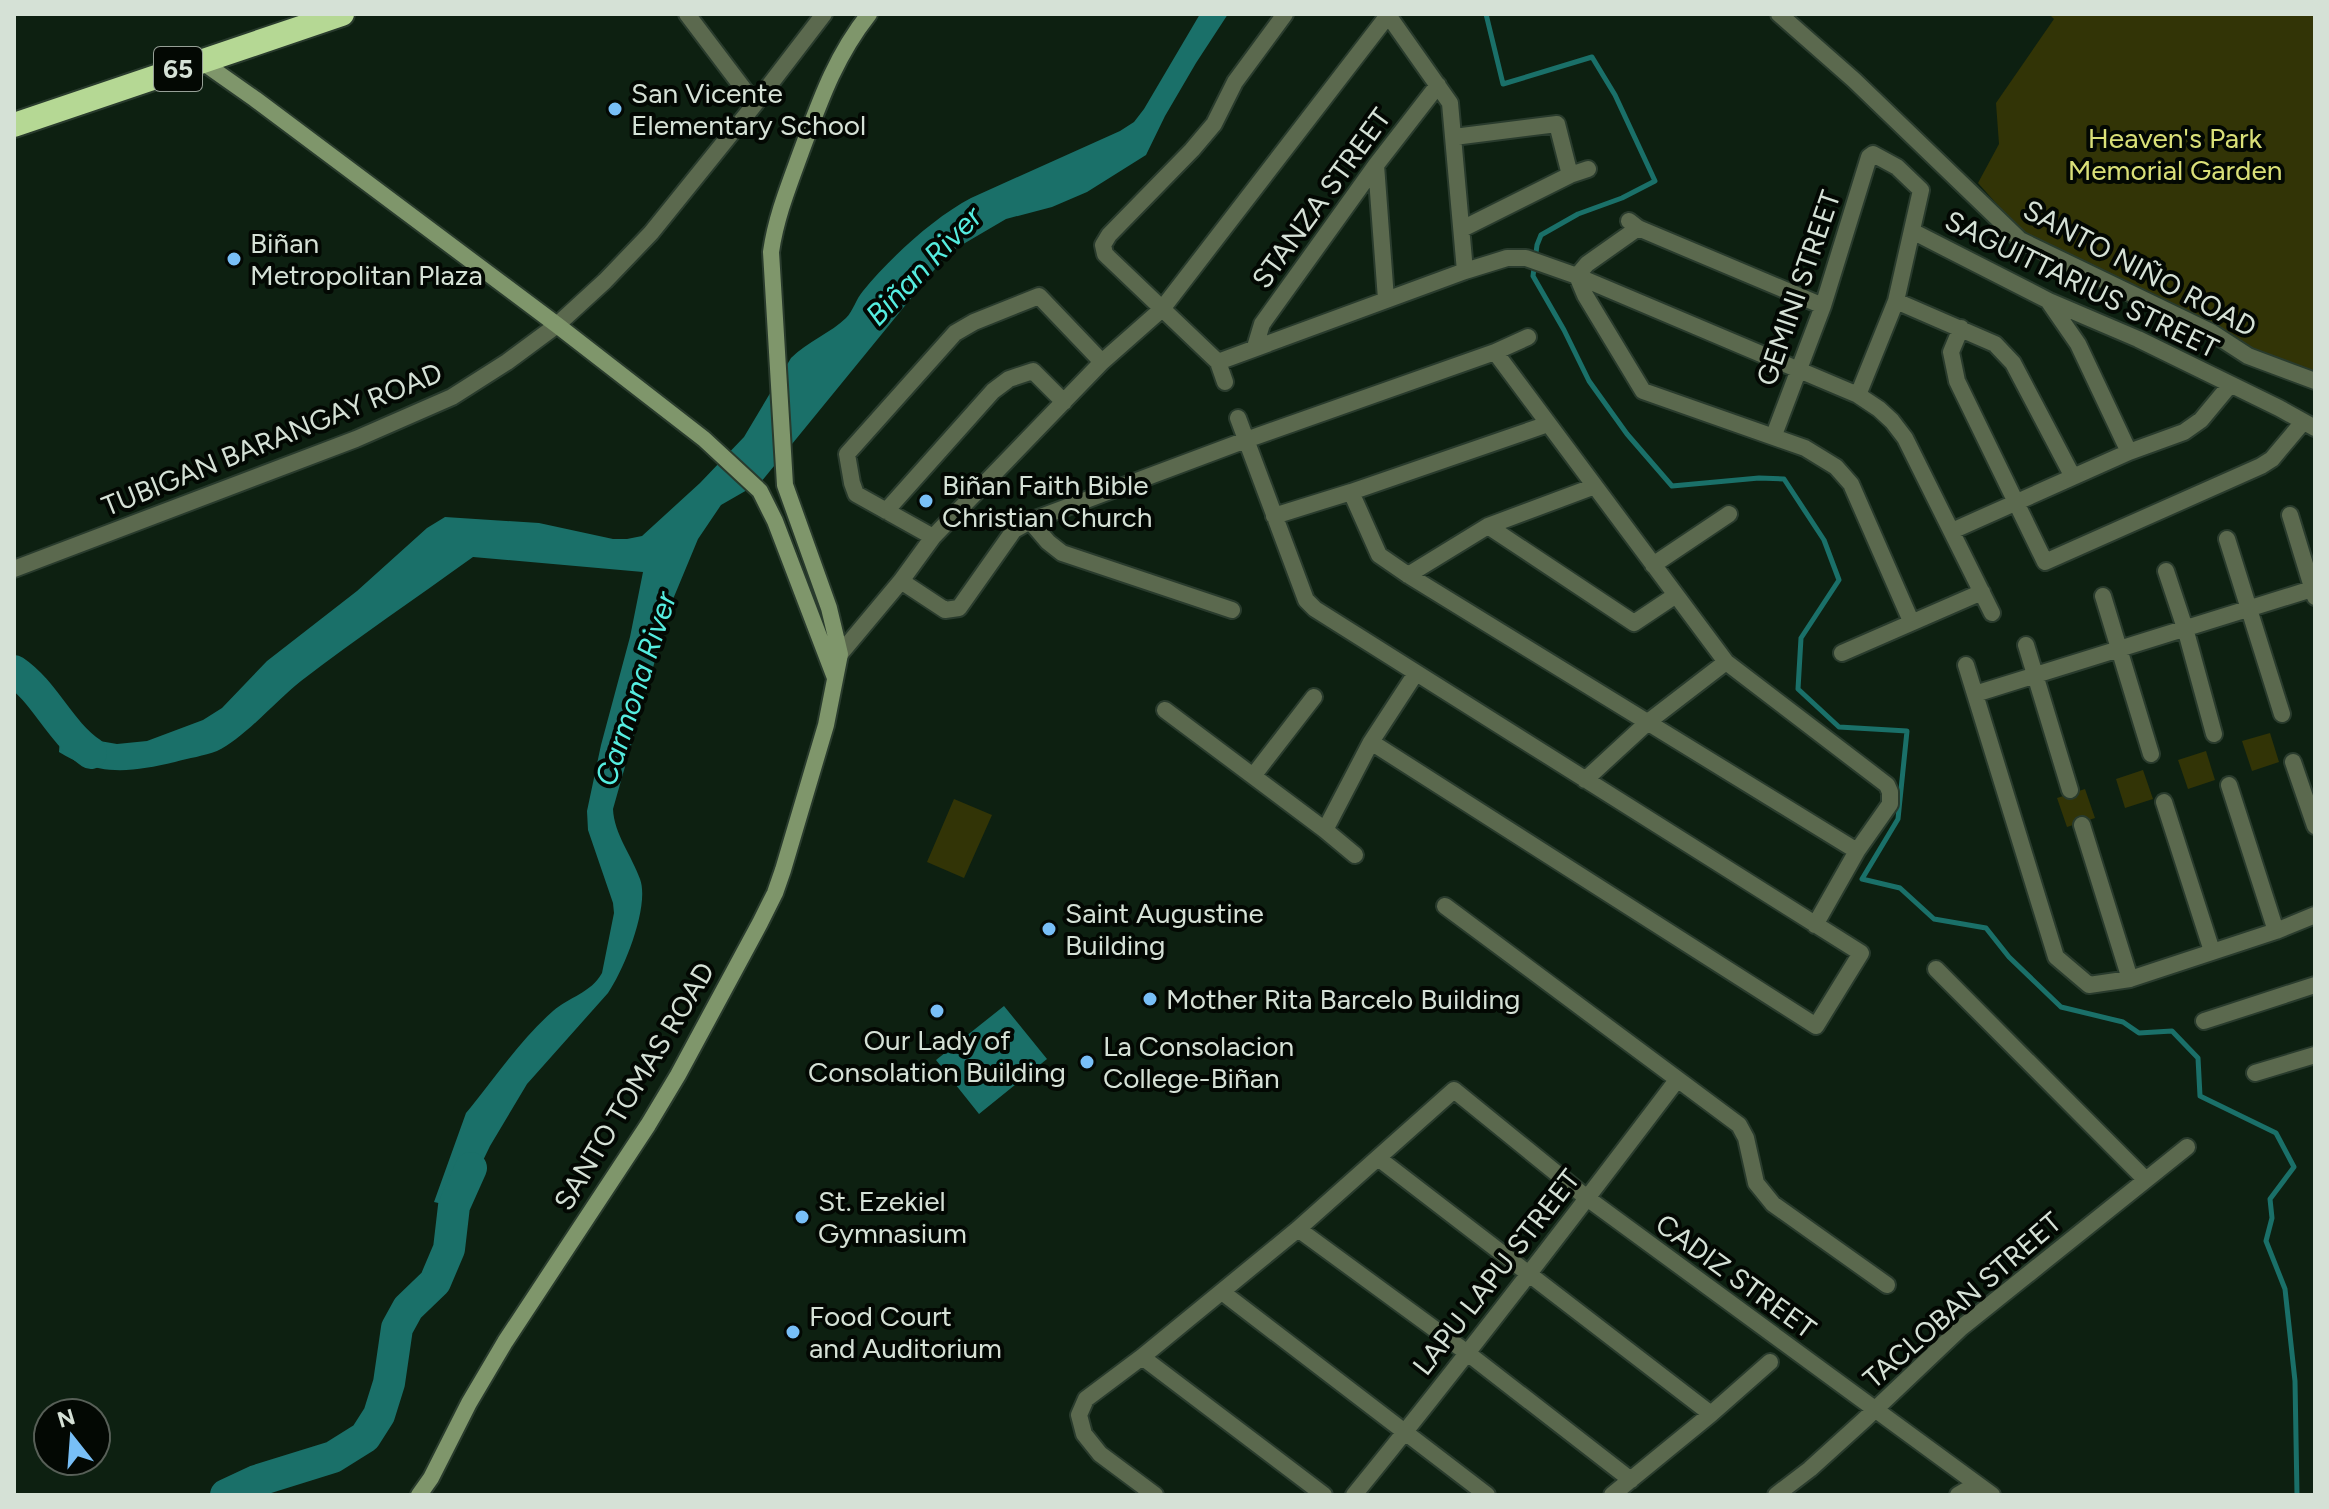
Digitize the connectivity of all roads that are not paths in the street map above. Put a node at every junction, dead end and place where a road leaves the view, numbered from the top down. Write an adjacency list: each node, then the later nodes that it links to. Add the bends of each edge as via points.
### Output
1 (342, 14): 8 (highway, 65)
2 (687, 14): 10 (street)
3 (824, 14): 10 (street, TUBIGAN BARANGAY ROAD)
4 (869, 14): 74 (street, via 829,76 775,224 771,252 785,485)
5 (1285, 14): 24 (street, via 1235,82 1214,124 1105,240 1109,258)
6 (1388, 14): 9 (street); 24 (street)
7 (1783, 15): 33 (street, SANTO NIÑO ROAD, via 2020,240 2201,326 2248,356)
8 (201, 61): 11 (highway, 65); 25 (street)
9 (1438, 85): 12 (street, via 1450,103); 13 (street, STANZA STREET)
10 (755, 104): 25 (street, TUBIGAN BARANGAY ROAD, via 658,225)
11 (14, 125)
12 (1454, 137): 15 (street, via 1557,124); 16 (street)
13 (1376, 165): 20 (street); 28 (street, STANZA STREET, via 1262,324)
14 (1588, 169): 15 (street)
15 (1570, 175): 16 (street)
16 (1462, 229): 18 (street)
17 (1912, 231): 21 (street); 22 (street, SAGUITTARIUS STREET); 23 (street, GEMINI STREET, via 1921,190 1873,154)
18 (1465, 271): 19 (street, via 1526,258); 20 (street)
19 (1577, 276): 23 (street, via 1633,224); 32 (street); 41 (street, via 1643,391)
20 (1386, 299): 28 (street)
21 (1896, 301): 26 (street); 36 (street)
22 (2049, 301): 35 (street, SAGUITTARIUS STREET); 43 (street, via 2078,344)
23 (1823, 306): 32 (street, GEMINI STREET)
24 (1162, 309): 30 (street); 31 (street)
25 (557, 325): 58 (street, TUBIGAN BARANGAY ROAD, via 452,397 421,411); 79 (street, via 704,439 760,491)
26 (1961, 328): 44 (street, via 1995,344 2013,363); 47 (street, via 1951,352 1957,381)
27 (1528, 337): 29 (street)
28 (1255, 347): 31 (street)
29 (1495, 352): 39 (street); 42 (street)
30 (1102, 362): 37 (street); 48 (street, via 1039,296 955,333 847,454 856,494)
31 (1218, 362): 34 (street)
32 (1800, 370): 36 (street); 41 (street, GEMINI STREET)
33 (2315, 381)
34 (1225, 382)
35 (2230, 385): 40 (street, SAGUITTARIUS STREET); 43 (street, via 2184,432)
36 (1858, 395): 54 (street, via 1905,438)
37 (1064, 402): 48 (street, via 1033,371 1009,379); 55 (street)
38 (1238, 418): 42 (street)
39 (1548, 424): 45 (street); 46 (street)
40 (2309, 425): 47 (street, via 2261,466 2045,562)
41 (1774, 435): 69 (street, via 1824,458 1851,484)
42 (1246, 440): 51 (street); 52 (street)
43 (2129, 452): 44 (street)
44 (2073, 477): 47 (street)
45 (1595, 486): 53 (street); 57 (street)
46 (1351, 492): 51 (street); 60 (street, via 1379,555)
47 (2015, 503): 54 (street)
48 (886, 511): 55 (street)
49 (1729, 514): 57 (street)
50 (2290, 515): 62 (street)
51 (1274, 516): 77 (street, via 1306,600)
52 (1030, 521): 61 (street, via 1014,530 959,608 945,610); 67 (street, via 1062,553)
53 (1488, 526): 60 (street); 64 (street, via 1634,623)
54 (1952, 531): 63 (street)
55 (933, 537): 61 (street)
56 (2227, 539): 66 (street)
57 (1653, 565): 64 (street)
58 (14, 569)
59 (2166, 571): 70 (street)
60 (1408, 575): 84 (street)
61 (901, 581): 74 (street)
62 (2314, 591): 66 (street)
63 (1982, 592): 68 (street); 69 (street)
64 (1676, 595): 75 (street)
65 (2103, 596): 72 (street)
66 (2248, 609): 70 (street); 83 (street)
67 (1232, 610)
68 (1992, 613)
69 (1911, 621): 73 (street)
70 (2185, 628): 72 (street); 85 (street)
71 (2026, 645): 78 (street)
72 (2121, 648): 78 (street); 87 (street)
73 (1842, 653)
74 (840, 654): 79 (street, SANTO TOMAS ROAD)
75 (1726, 662): 84 (street); 97 (street, via 1887,785 1890,804)
76 (1966, 665): 80 (street)
77 (1416, 673): 86 (street); 90 (street)
78 (2035, 675): 80 (street); 92 (street)
79 (835, 678): 127 (street, SANTO TOMAS ROAD, via 788,858 769,906 678,1075 496,1355)
80 (1975, 694): 105 (street, via 2056,957 2089,985)
81 (1314, 697): 89 (street)
82 (1165, 710): 89 (street)
83 (2282, 714)
84 (1648, 722): 90 (street); 97 (street)
85 (2214, 734)
86 (1371, 742): 96 (street); 101 (street, via 1816,1026 1861,953)
87 (2151, 754)
88 (2293, 762): 95 (street)
89 (1253, 776): 96 (street)
90 (1585, 780): 101 (street)
91 (2229, 785): 102 (street)
92 (2070, 790)
93 (2164, 802): 103 (street)
94 (2082, 825): 105 (street)
95 (2315, 826)
96 (1325, 830): 98 (street)
97 (1857, 851): 101 (street)
98 (1355, 855)
99 (1445, 906): 110 (street)
100 (2315, 915): 102 (street)
101 (1815, 925)
102 (2276, 931): 103 (street)
103 (2212, 951): 105 (street)
104 (1936, 969): 113 (street)
105 (2130, 979)
106 (2315, 985): 107 (street)
107 (2204, 1021)
108 (2315, 1055): 109 (street)
109 (2255, 1073)
110 (1677, 1080): 114 (street, LAPU LAPU STREET); 117 (street, via 1739,1125 1756,1183 1773,1204)
111 (2187, 1147): 113 (street, TACLOBAN STREET)
112 (1378, 1158): 114 (street, CADIZ STREET, via 1454,1090); 115 (street); 116 (street)
113 (2145, 1179): 122 (street, TACLOBAN STREET, via 1961,1328)
114 (1587, 1198): 116 (street, LAPU LAPU STREET); 122 (street, CADIZ STREET)
115 (1298, 1229): 118 (street); 119 (street)
116 (1530, 1275): 119 (street, LAPU LAPU STREET); 123 (street)
117 (1887, 1285)
118 (1222, 1292): 120 (street); 124 (street)
119 (1466, 1352): 124 (street, LAPU LAPU STREET); 125 (street)
120 (1142, 1357): 128 (street, via 1086,1399 1079,1415 1084,1434 1100,1454); 129 (street)
121 (1770, 1362): 123 (street)
122 (1876, 1409): 126 (street, CADIZ STREET); 133 (street, TACLOBAN STREET)
123 (1711, 1414): 125 (street)
124 (1405, 1432): 130 (street, LAPU LAPU STREET); 131 (street)
125 (1631, 1480): 132 (street)
126 (1977, 1484): 134 (street); 135 (street, CADIZ STREET)
127 (419, 1495)
128 (1155, 1495)
129 (1324, 1495)
130 (1354, 1495)
131 (1487, 1495)
132 (1612, 1495)
133 (1776, 1495)
134 (1958, 1495)
135 (1992, 1495)

